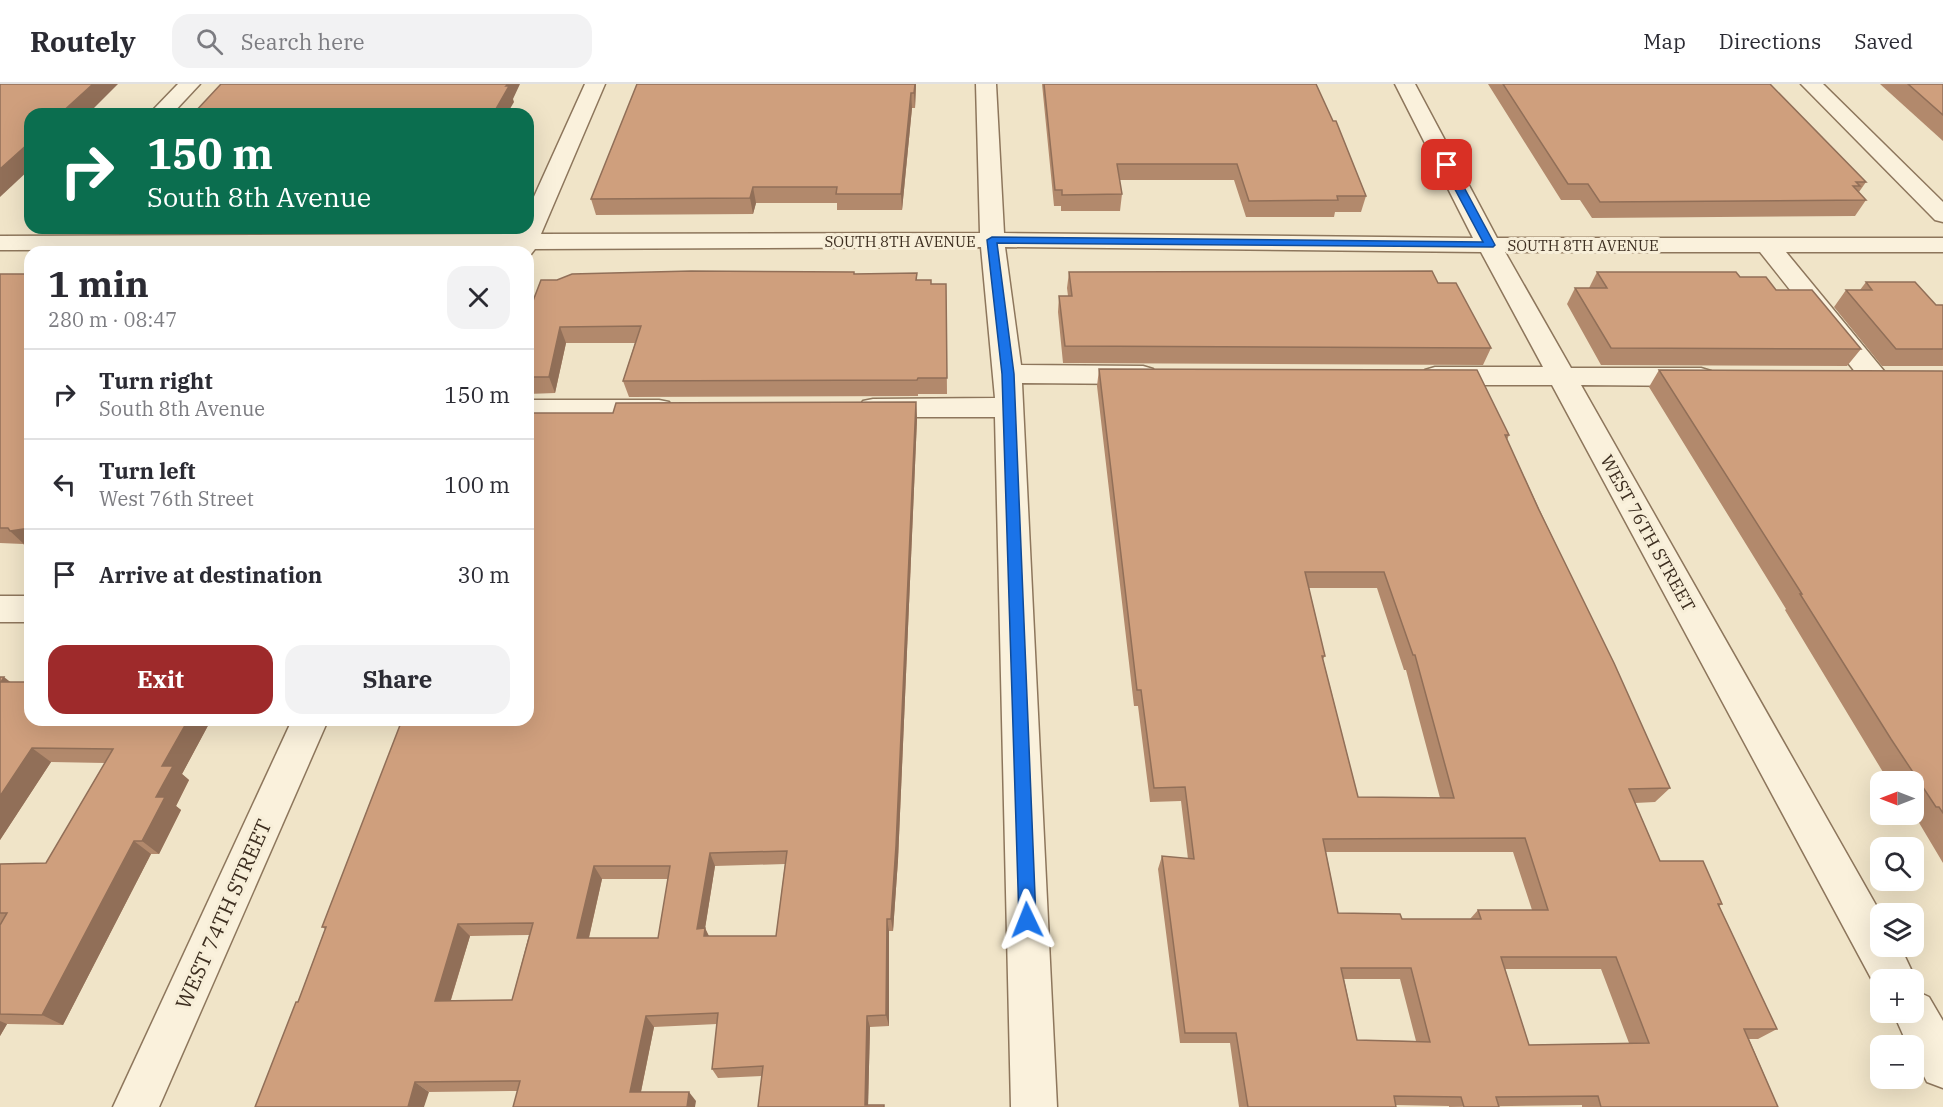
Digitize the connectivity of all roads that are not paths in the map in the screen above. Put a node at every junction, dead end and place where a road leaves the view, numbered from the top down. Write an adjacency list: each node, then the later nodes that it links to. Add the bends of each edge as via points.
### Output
1 (190, 84): 6 (street)
2 (596, 84): 8 (street)
3 (986, 84): 10 (street)
4 (1405, 84): 12 (street, WEST 76TH STREET)
5 (1810, 84): 7 (street)
6 (166, 108)
7 (1943, 215)
8 (534, 222)
9 (42, 236): 11 (street, SOUTH 8TH AVENUE); 15 (street, SOUTH 8TH AVENUE)
10 (992, 240): 12 (street, SOUTH 8TH AVENUE); 16 (street, SOUTH 8TH AVENUE); 17 (street)
11 (0, 243)
12 (1490, 245): 13 (street, SOUTH 8TH AVENUE); 20 (street, WEST 76TH STREET)
13 (1767, 245): 14 (street, SOUTH 8TH AVENUE); 22 (street, via 1886,377)
14 (1943, 245)
15 (479, 246)
16 (534, 247)
17 (1008, 374): 18 (street); 23 (street)
18 (1173, 375)
19 (1409, 376): 20 (street)
20 (1562, 377): 21 (street); 30 (street, WEST 76TH STREET)
21 (1724, 377)
22 (1840, 377)
23 (1009, 407): 25 (street); 34 (street)
24 (681, 408): 26 (street)
25 (845, 408)
26 (534, 409)
27 (0, 609): 28 (street)
28 (24, 609)
29 (307, 726): 33 (street, WEST 74TH STREET)
30 (1889, 969)
31 (1920, 1023): 32 (street)
32 (1943, 1066)
33 (136, 1107)
34 (1034, 1107)

